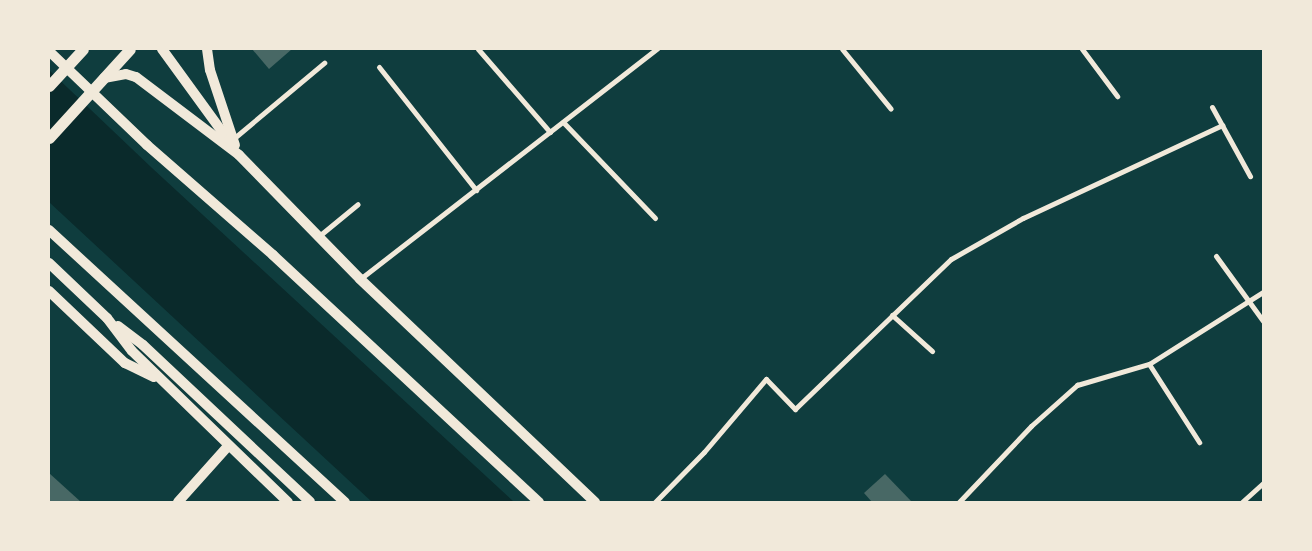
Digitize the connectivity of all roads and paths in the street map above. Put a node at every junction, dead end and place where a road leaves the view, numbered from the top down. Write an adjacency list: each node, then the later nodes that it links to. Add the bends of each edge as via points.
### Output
1 (130, 49): 12 (main road)
2 (162, 49): 22 (main road)
3 (207, 49): 21 (main road, via 210,70)
4 (478, 49): 19 (street)
5 (657, 49): 17 (street)
6 (842, 49): 16 (street)
7 (1082, 49): 14 (street)
8 (49, 51): 48 (main road, via 147,145 308,288)
9 (80, 53): 13 (main road)
10 (324, 63): 21 (street)
11 (379, 67): 24 (street)
12 (104, 78): 20 (main road); 22 (main road, via 126,74 136,76)
13 (49, 86)
14 (1117, 96)
15 (1212, 107): 18 (street)
16 (890, 109)
17 (563, 122): 19 (street); 26 (street)
18 (1222, 125): 23 (street); 35 (street, via 1023,218 951,259)
19 (550, 132): 24 (street)
20 (49, 138)
21 (233, 139): 22 (main road)
22 (239, 155): 28 (main road)
23 (1250, 176)
24 (476, 190): 31 (street)
25 (358, 204): 28 (street)
26 (655, 218)
27 (49, 230): 47 (main road)
28 (319, 236): 31 (main road)
29 (1216, 256): 34 (street)
30 (49, 263): 36 (main road)
31 (360, 279): 49 (main road)
32 (49, 291): 40 (main road, via 125,363)
33 (1263, 292): 34 (street)
34 (1249, 301): 37 (street); 39 (street)
35 (892, 315): 38 (street); 50 (street, via 796,409 766,379 704,452)
36 (107, 318): 40 (main road, via 132,351); 46 (main road, via 143,345)
37 (1263, 321)
38 (932, 351)
39 (1149, 364): 41 (street); 51 (street, via 1077,385 1031,426)
40 (162, 380): 42 (main road)
41 (1199, 442)
42 (228, 446): 44 (main road); 45 (main road)
43 (1263, 483): 52 (street)
44 (178, 502)
45 (288, 502)
46 (310, 502)
47 (345, 502)
48 (539, 502)
49 (595, 502)
50 (655, 502)
51 (958, 502)
52 (1242, 502)

